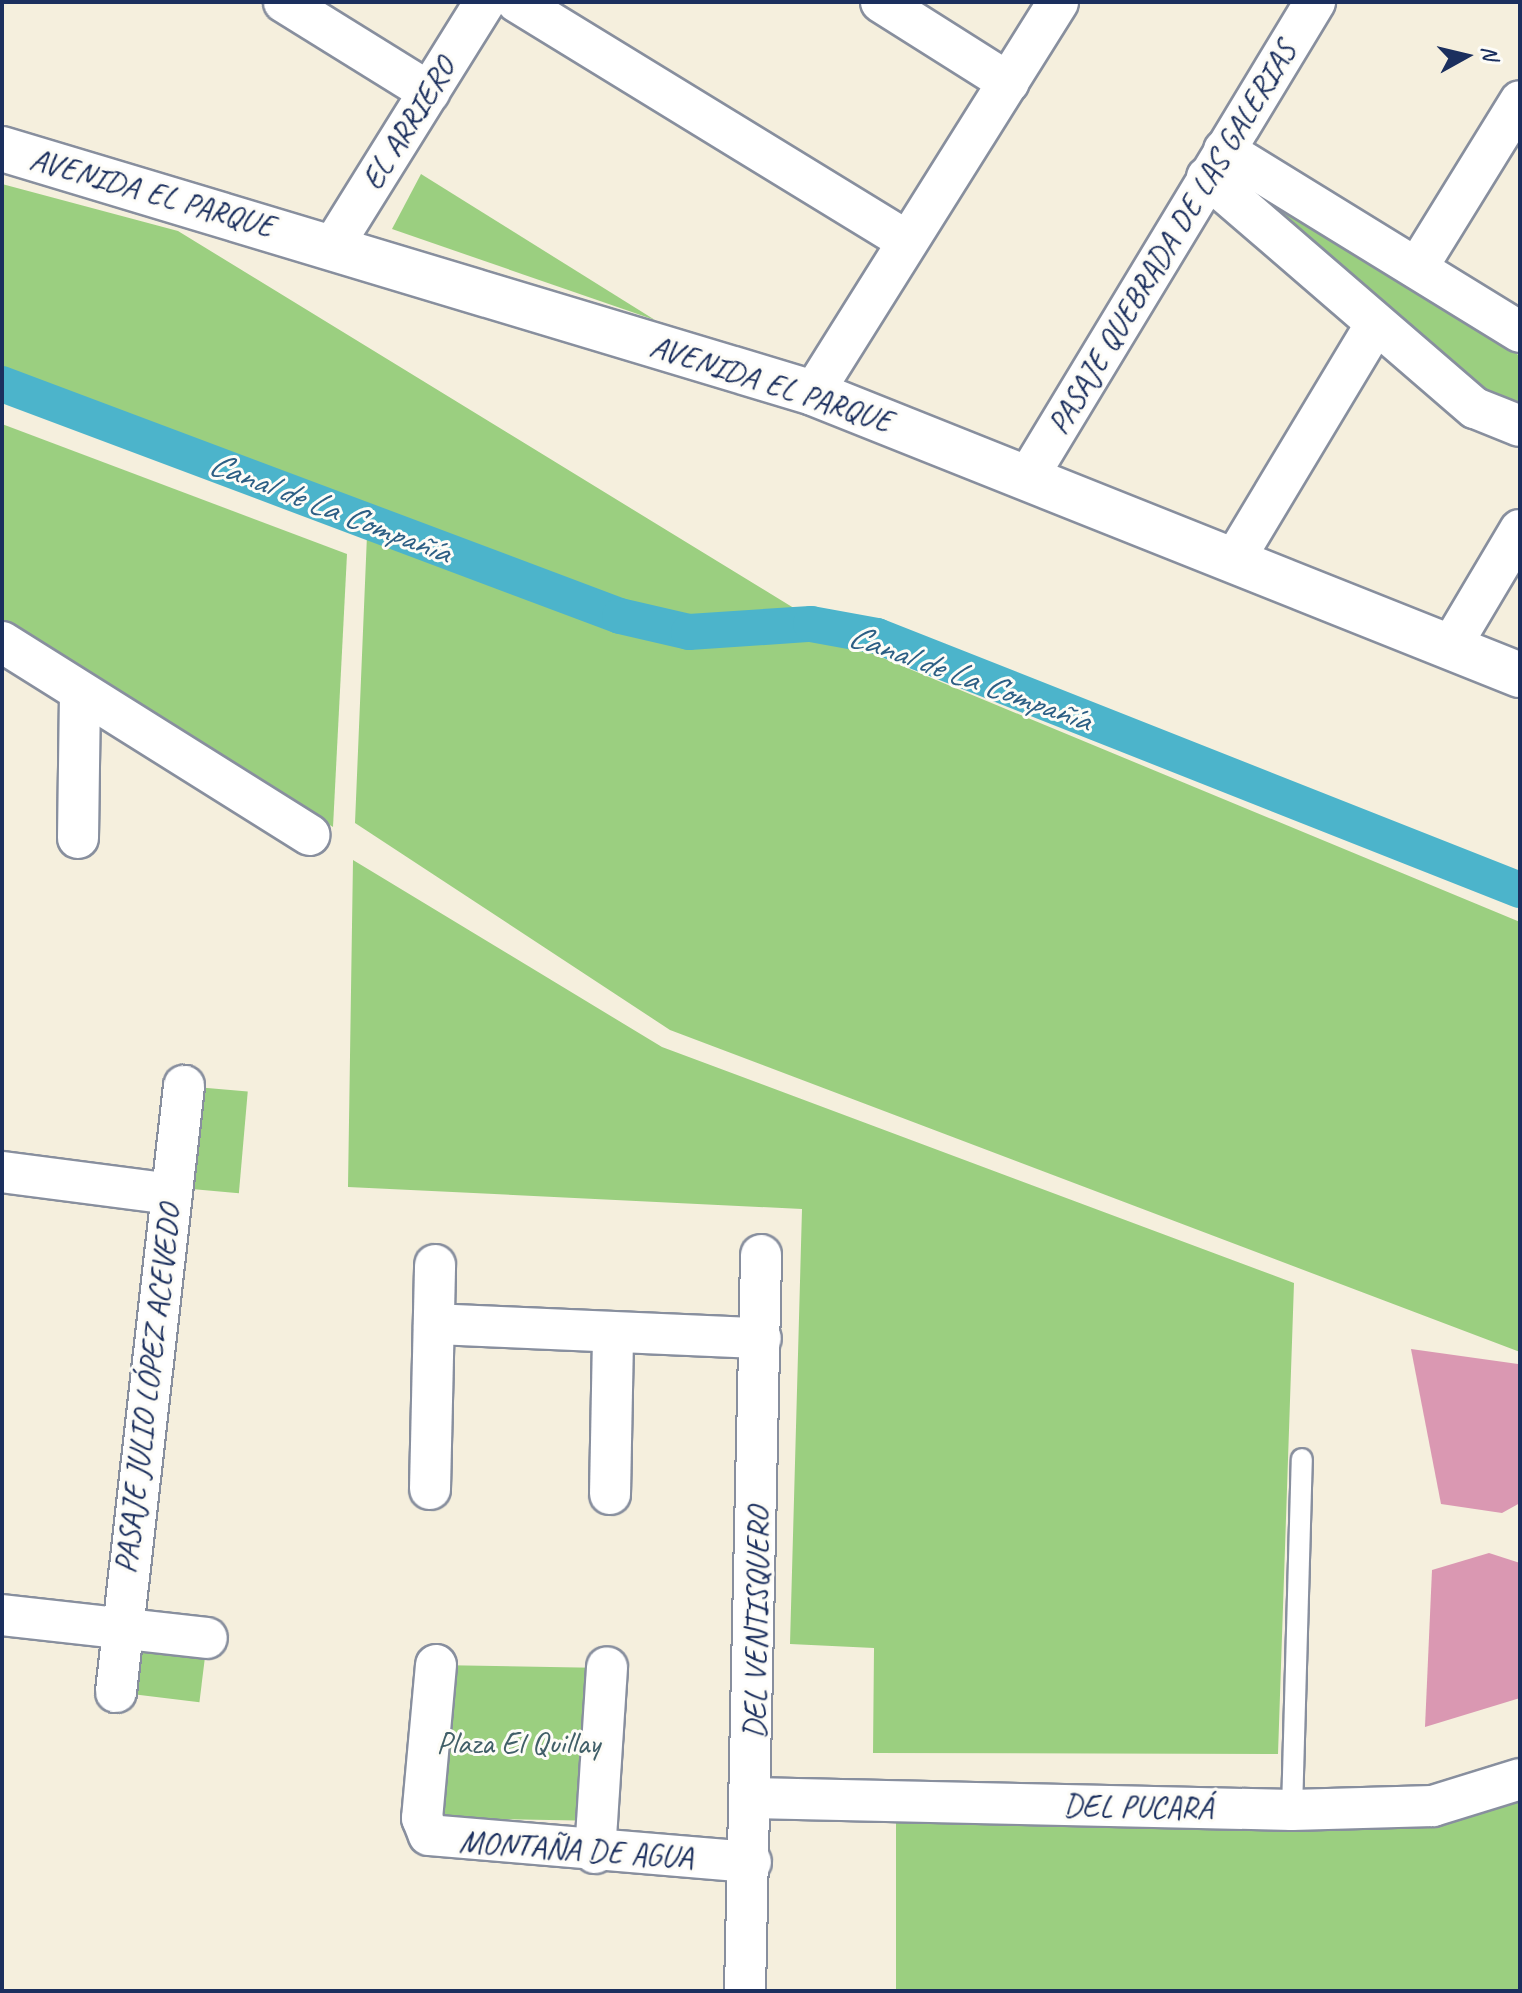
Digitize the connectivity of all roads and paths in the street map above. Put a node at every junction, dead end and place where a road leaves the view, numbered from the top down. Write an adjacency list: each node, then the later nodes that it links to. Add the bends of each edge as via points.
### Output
1 (284, 2): 8 (street)
2 (485, 2): 8 (street, EL ARRIERO)
3 (517, 2): 12 (street)
4 (881, 2): 7 (street)
5 (1058, 2): 7 (street)
6 (1315, 2): 11 (street, PASAJE QUEBRADA DE LAS GALERIAS)
7 (1009, 83): 12 (street)
8 (429, 92): 13 (street, EL ARRIERO)
9 (1520, 101): 14 (street)
10 (2, 149): 13 (street, AVENIDA EL PARQUE)
11 (1215, 164): 14 (street); 15 (street); 19 (street, PASAJE QUEBRADA DE LAS GALERIAS)
12 (907, 241): 17 (street)
13 (333, 246): 17 (street, AVENIDA EL PARQUE)
14 (1417, 268): 16 (street)
15 (1376, 324): 18 (street, via 1475,408); 21 (street)
16 (1520, 332)
17 (813, 393): 19 (street, AVENIDA EL PARQUE)
18 (1520, 426)
19 (1029, 475): 21 (street, AVENIDA EL PARQUE)
20 (1520, 530): 23 (street)
21 (1234, 560): 23 (street, AVENIDA EL PARQUE)
22 (2, 642): 25 (street)
23 (1451, 646): 24 (street, AVENIDA EL PARQUE)
24 (1520, 675)
25 (80, 692): 26 (street); 27 (street)
26 (310, 835)
27 (78, 838)
28 (184, 1086): 30 (street, PASAJE JULIO LÓPEZ ACEVEDO)
29 (2, 1172): 30 (street)
30 (172, 1194): 40 (street, PASAJE JULIO LÓPEZ ACEVEDO)
31 (761, 1255): 35 (street, DEL VENTISQUERO)
32 (435, 1265): 33 (street)
33 (434, 1324): 34 (street); 37 (street)
34 (613, 1333): 35 (street); 38 (street)
35 (761, 1338): 46 (street, DEL VENTISQUERO)
36 (1302, 1459): 47 (lane)
37 (430, 1489)
38 (610, 1494)
39 (2, 1615): 40 (street)
40 (119, 1627): 41 (street); 44 (street, PASAJE JULIO LÓPEZ ACEVEDO)
41 (207, 1638)
42 (436, 1665): 48 (street, MONTAÑA DE AGUA, via 422,1818 429,1835)
43 (607, 1667): 48 (street)
44 (116, 1692)
45 (1520, 1779): 47 (street, DEL PUCARÁ, via 1433,1806)
46 (752, 1798): 47 (street, DEL PUCARÁ); 49 (street, DEL VENTISQUERO)
47 (1292, 1810)
48 (595, 1853): 49 (street, MONTAÑA DE AGUA)
49 (751, 1862): 50 (street, DEL VENTISQUERO)
50 (745, 1991)

